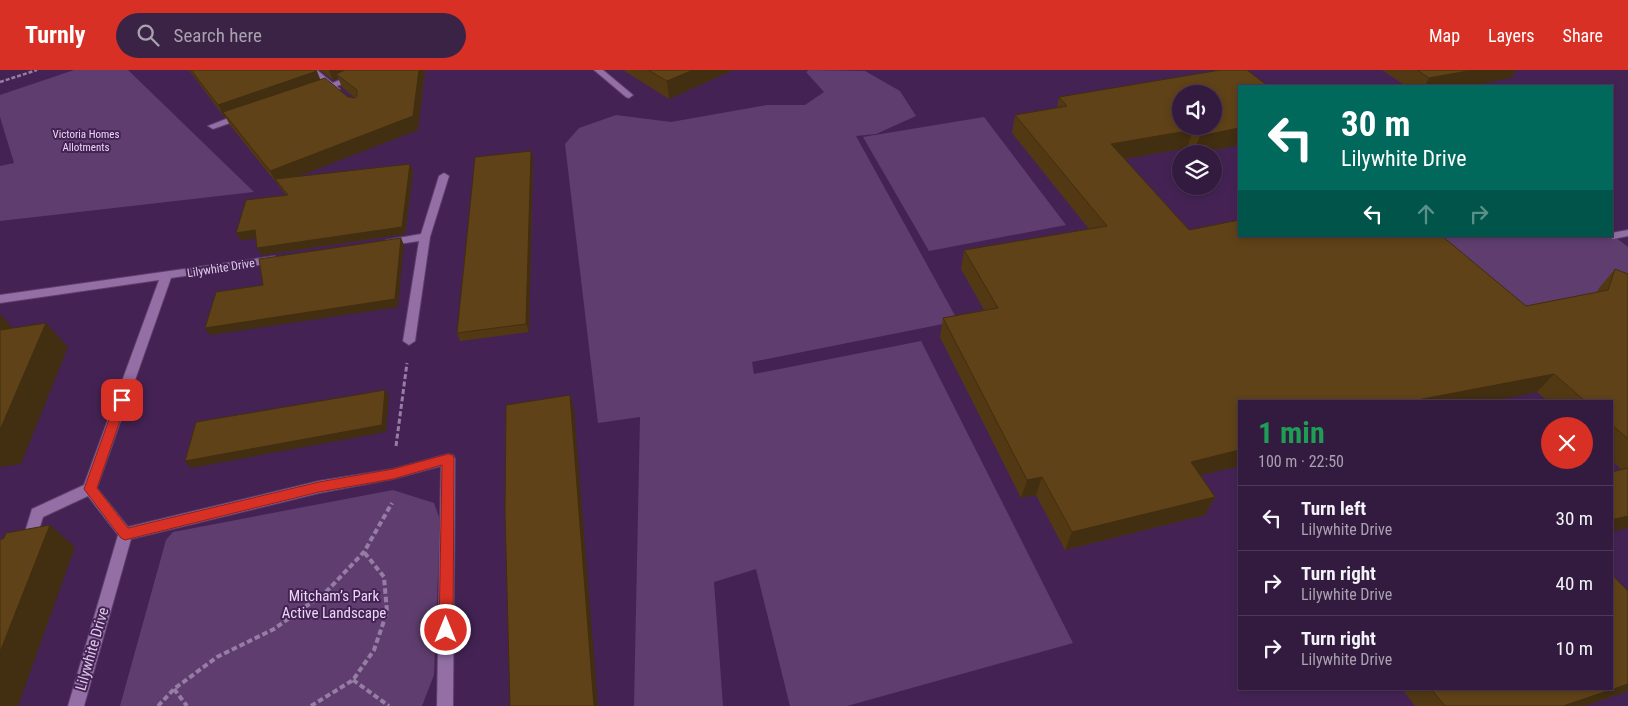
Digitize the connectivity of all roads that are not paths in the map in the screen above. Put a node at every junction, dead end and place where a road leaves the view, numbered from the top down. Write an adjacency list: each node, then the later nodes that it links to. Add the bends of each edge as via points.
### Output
1 (312, 70): 4 (street)
2 (371, 70): 4 (street)
3 (598, 70): 6 (street)
4 (332, 86): 5 (street); 7 (street)
5 (314, 92)
6 (629, 95)
7 (345, 96)
8 (250, 113): 9 (street)
9 (213, 126)
10 (444, 176): 13 (street)
11 (1628, 233): 12 (street)
12 (1613, 236)
13 (425, 237): 14 (street); 18 (street)
14 (377, 244)
15 (291, 257): 16 (street, Lilywhite Drive)
16 (166, 276): 17 (street, Lilywhite Drive); 19 (street)
17 (0, 300)
18 (408, 341)
19 (90, 489): 20 (street); 21 (street, via 38,513)
20 (125, 534): 22 (street, Lilywhite Drive); 23 (street, via 448,459)
21 (24, 556)
22 (76, 706)
23 (445, 706)

